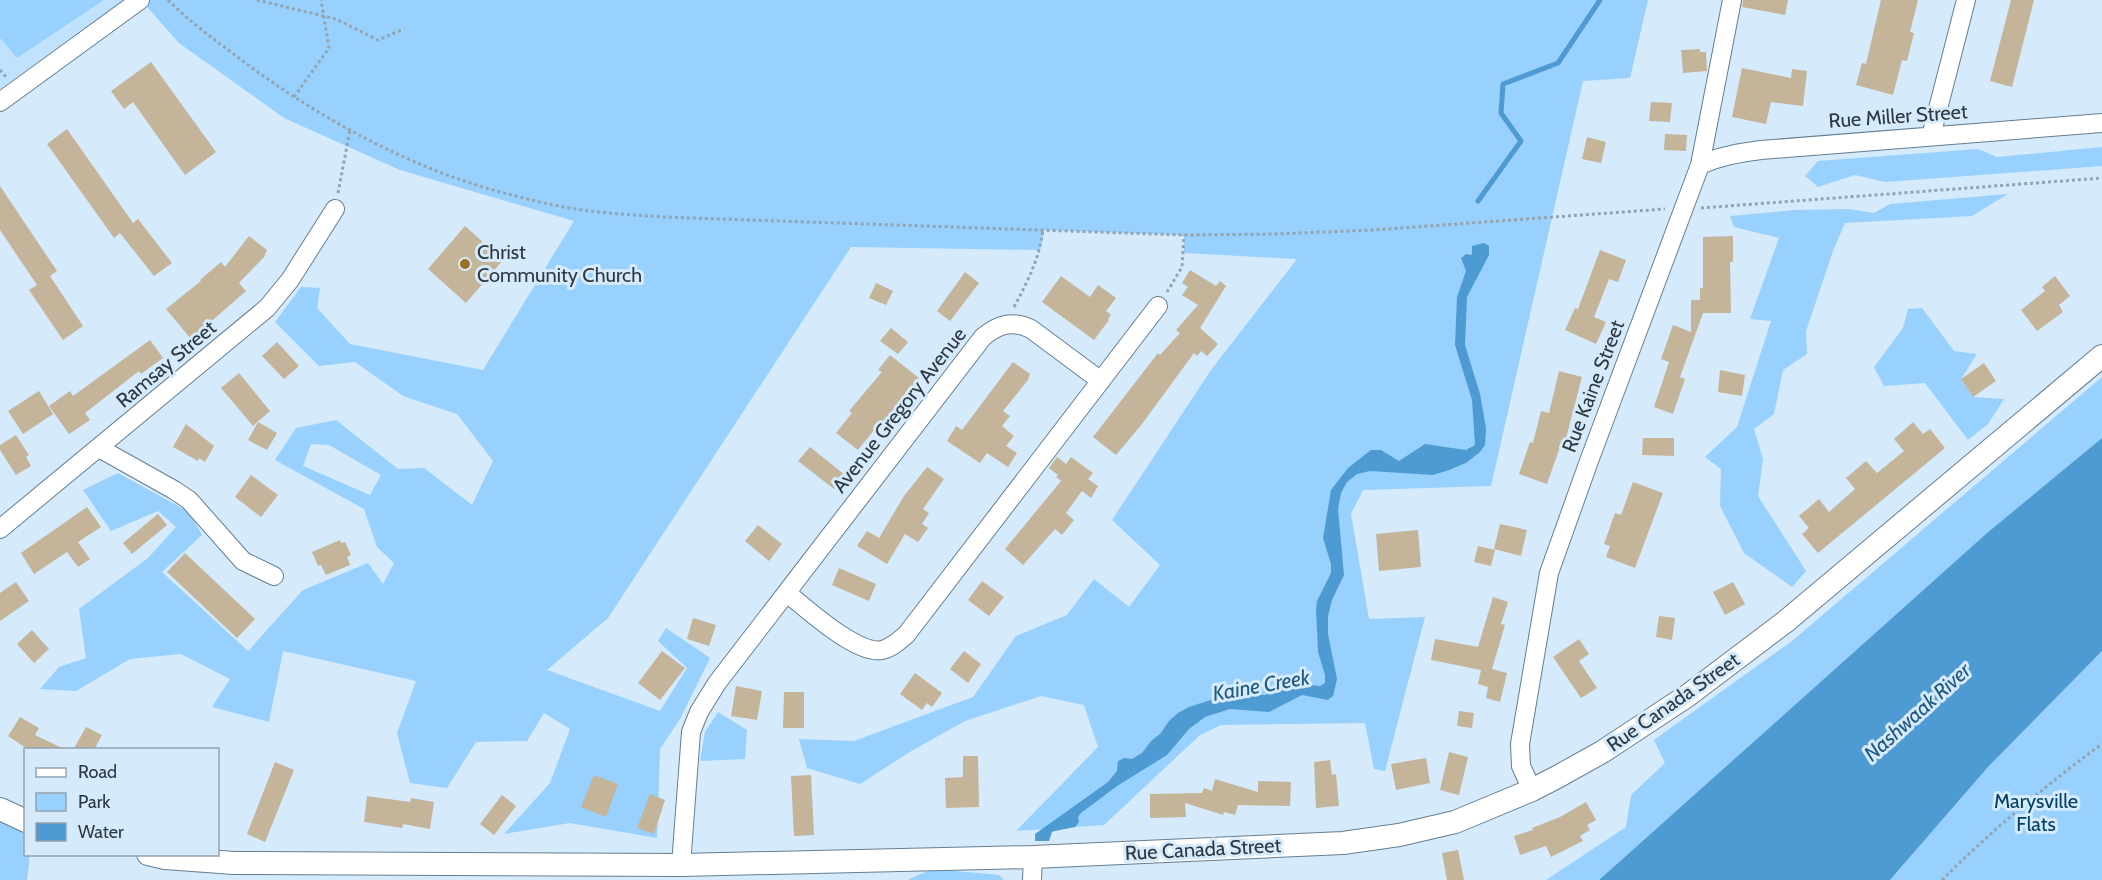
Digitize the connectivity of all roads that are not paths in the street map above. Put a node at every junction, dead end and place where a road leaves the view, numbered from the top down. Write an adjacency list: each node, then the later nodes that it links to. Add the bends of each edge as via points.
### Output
1 (141, 0): 4 (street)
2 (1732, 0): 7 (street, Rue Kaine Street)
3 (1966, 0): 6 (street)
4 (0, 102)
5 (2102, 123): 6 (street, Rue Miller Street)
6 (1931, 136): 7 (street, Rue Miller Street, via 1761,150 1731,154)
7 (1700, 165): 16 (street, Rue Kaine Street, via 1549,573 1520,744 1521,766)
8 (335, 209): 12 (street, Ramsay Street, via 290,280 267,308)
9 (1158, 306): 11 (street)
10 (2102, 356): 16 (main road, Rue Canada Street, via 1785,622 1645,724)
11 (1101, 381): 15 (street, via 906,635 895,644 882,650 854,644); 15 (street, Avenue Gregory Avenue, via 1031,329 1019,324 993,329)
12 (99, 448): 13 (street, Ramsay Street); 14 (street, via 189,500 243,561)
13 (0, 529)
14 (274, 576)
15 (787, 593): 21 (street, Avenue Gregory Avenue, via 717,683 691,732)
16 (1532, 790): 20 (main road, Rue Canada Street, via 1455,822 1354,842)
17 (0, 809): 18 (main road)
18 (24, 820)
19 (154, 856): 21 (main road, Rue Canada Street, via 234,863)
20 (1033, 857): 21 (main road, Rue Canada Street); 22 (street)
21 (681, 865)
22 (1032, 880)

